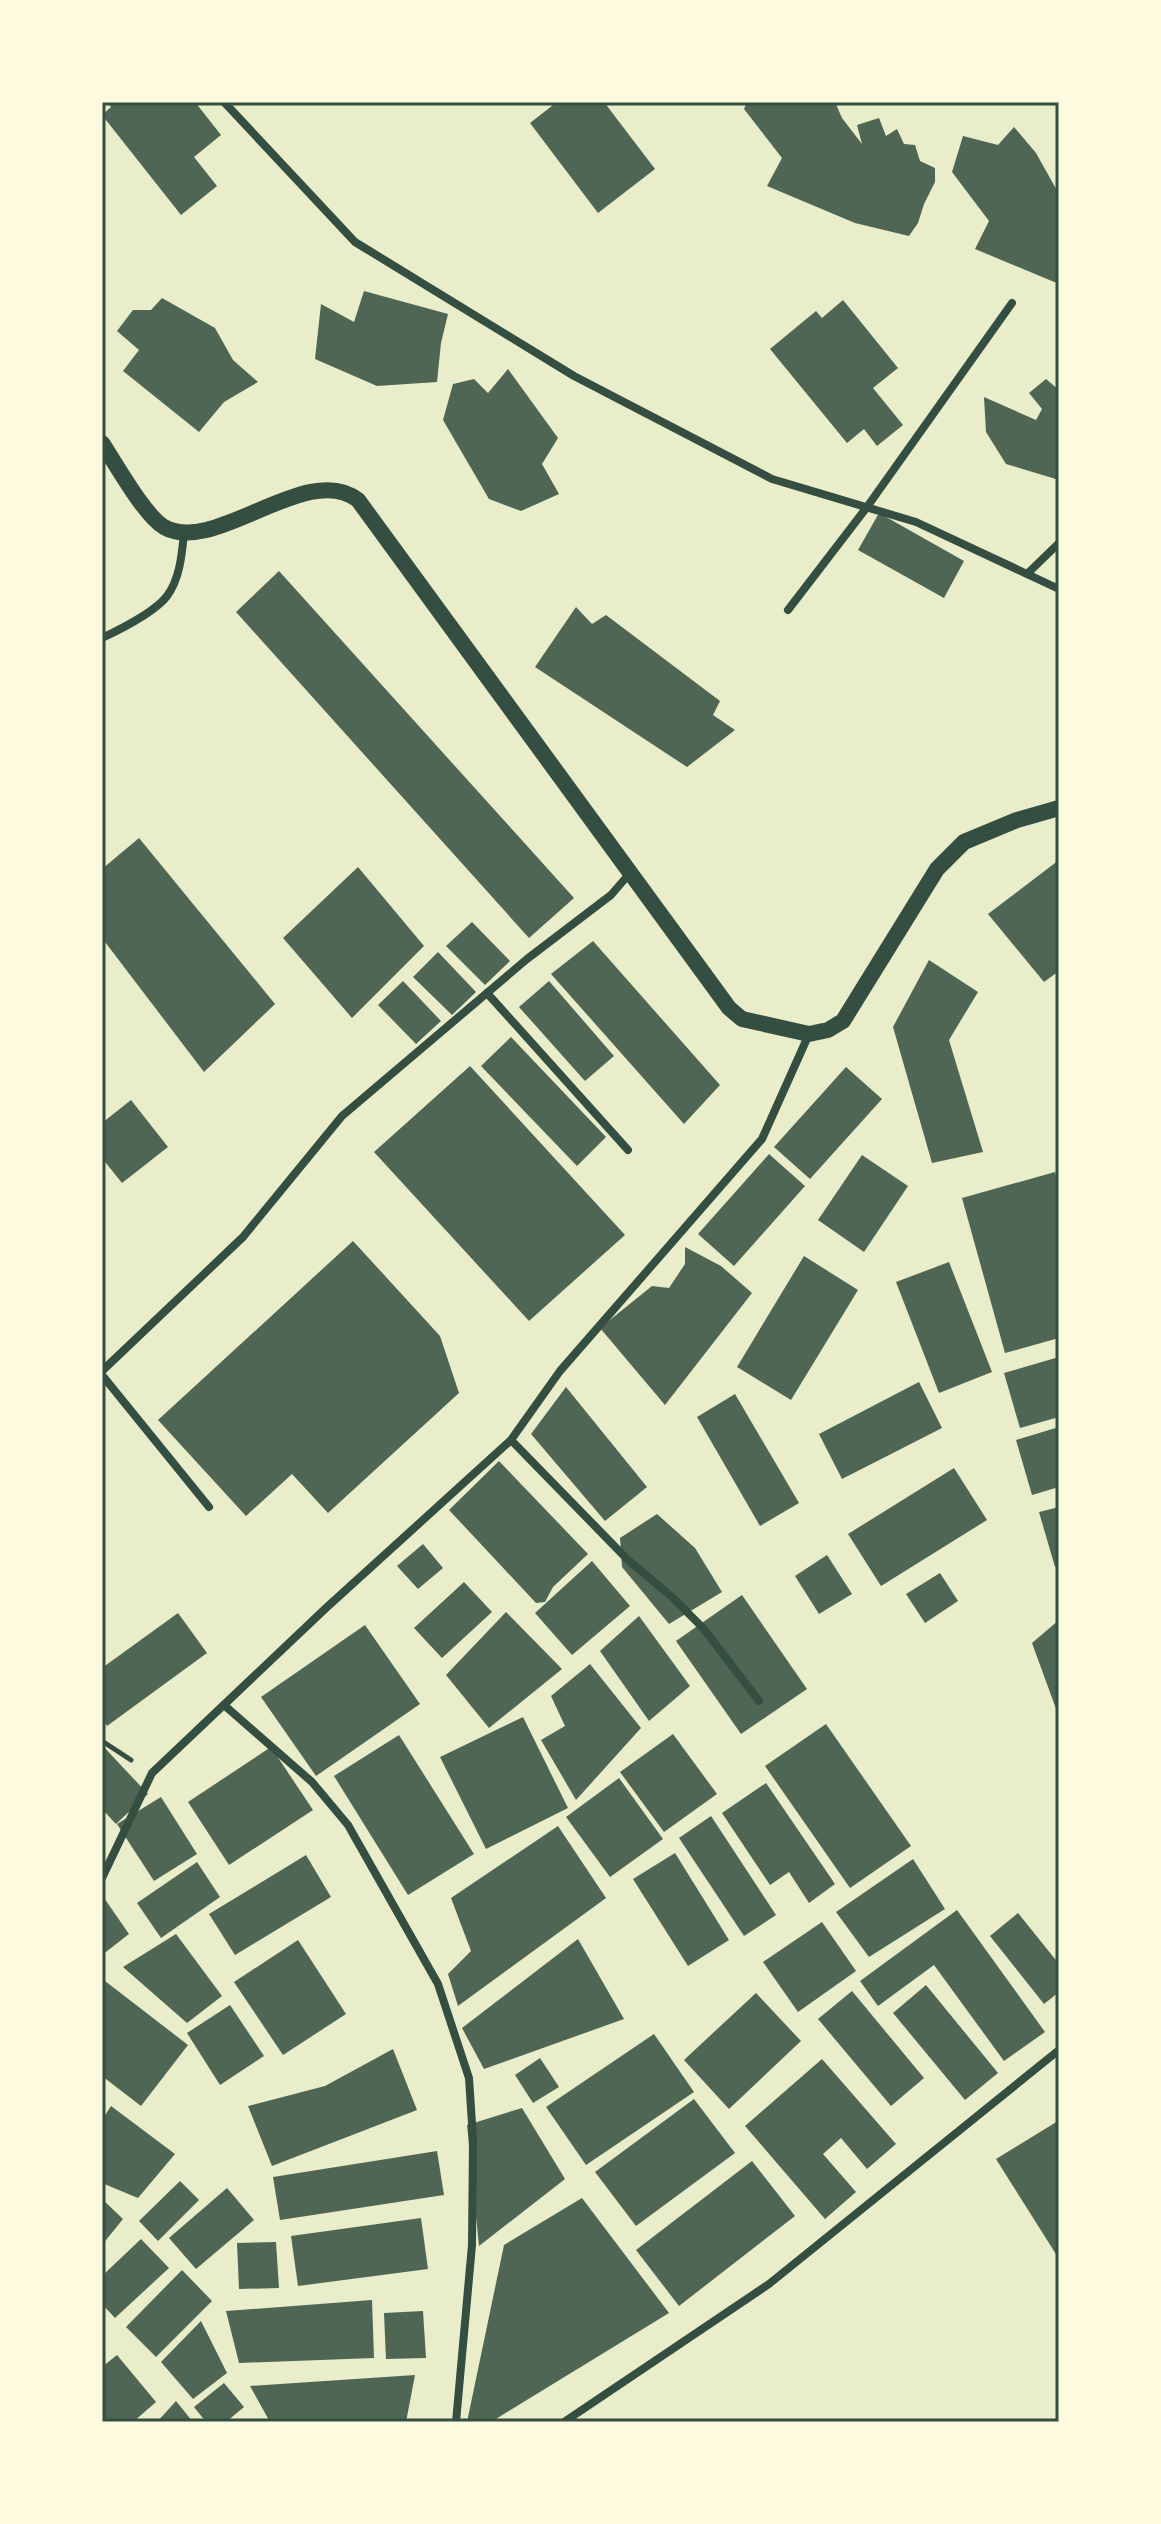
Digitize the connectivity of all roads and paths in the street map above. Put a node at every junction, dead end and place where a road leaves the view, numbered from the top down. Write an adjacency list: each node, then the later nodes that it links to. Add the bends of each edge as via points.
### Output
1 (224, 102): 4 (street, via 355,242 574,376 772,479)
2 (1012, 303): 4 (street)
3 (102, 443): 5 (main road, via 152,516 163,526)
4 (867, 507): 7 (street, via 916,522); 9 (street)
5 (184, 532): 10 (street, via 181,563 168,595 128,626); 12 (main road, via 216,527 318,491 352,496)
6 (1059, 543): 7 (street)
7 (1027, 574): 8 (street)
8 (1059, 589)
9 (788, 610)
10 (102, 638)
11 (1059, 808): 14 (main road, via 964,842 937,869 843,1021)
12 (630, 872): 13 (street, via 611,895); 14 (main road, via 735,1015)
13 (487, 993): 15 (street); 16 (street, via 342,1116 243,1237)
14 (809, 1034): 17 (street, via 762,1139 560,1371)
15 (628, 1150)
16 (102, 1373): 18 (street)
17 (511, 1440): 19 (street, via 704,1629); 20 (street)
18 (209, 1507)
19 (759, 1701)
20 (224, 1705): 22 (street); 25 (street, via 312,1782 348,1825 438,1984 469,2078 472,2245)
21 (102, 1741): 22 (path)
22 (152, 1773): 23 (street)
23 (102, 1878)
24 (1059, 2050): 26 (street, via 769,2284)
25 (456, 2422)
26 (564, 2422)

